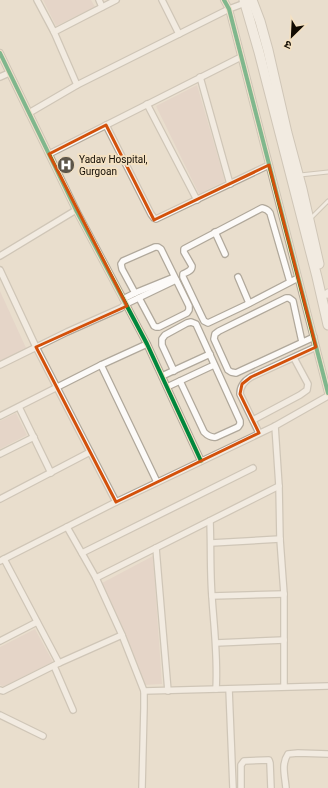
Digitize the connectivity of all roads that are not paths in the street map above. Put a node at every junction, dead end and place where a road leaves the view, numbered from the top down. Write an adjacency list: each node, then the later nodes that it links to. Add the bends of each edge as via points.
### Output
1 (37, 0): 9 (street)
2 (99, 0): 7 (street)
3 (116, 0): 7 (street)
4 (162, 0): 10 (street)
5 (224, 0): 8 (street)
6 (247, 1): 8 (street); 11 (highway, via 260,21); 12 (highway)
7 (102, 7): 9 (street)
8 (229, 9): 10 (street); 14 (street)
9 (54, 32): 18 (street)
10 (179, 34): 18 (street)
11 (268, 50): 12 (highway); 25 (highway)
12 (259, 52): 25 (highway)
13 (0, 54): 15 (street)
14 (241, 57): 17 (street); 23 (street)
15 (9, 73): 16 (street); 20 (street)
16 (0, 77)
17 (200, 78): 19 (street); 26 (street)
18 (77, 85): 20 (street)
19 (147, 104): 21 (street); 27 (street)
20 (29, 113): 22 (street)
21 (106, 125): 22 (street); 27 (street, via 154,218)
22 (49, 154): 29 (street)
23 (269, 166): 26 (street); 37 (street)
24 (328, 172): 25 (lane)
25 (294, 175): 30 (highway); 43 (highway)
26 (230, 184): 27 (street)
27 (197, 200)
28 (328, 201): 30 (lane)
29 (76, 210): 33 (street); 41 (street)
30 (309, 220): 40 (highway)
31 (215, 232): 32 (street); 38 (street, via 262,208 267,210); 42 (street, via 184,249 192,268 183,274 183,277 202,317 206,323 210,323)
32 (225, 254)
33 (0, 256)
34 (0, 270): 47 (street)
35 (238, 276): 42 (street)
36 (175, 278): 39 (street); 39 (street, via 189,310 159,327 154,326); 39 (street, via 158,247 123,261 122,269)
37 (298, 278): 38 (street); 44 (street)
38 (290, 282): 42 (street)
39 (137, 295): 41 (street)
40 (328, 295)
41 (124, 302): 46 (street); 47 (street, via 121,308)
42 (249, 303)
43 (328, 325)
44 (314, 337): 45 (street); 48 (street)
45 (302, 342): 45 (street, via 233,373 228,370 214,339 218,331 289,298 293,301)
46 (147, 344): 52 (street); 55 (street)
47 (36, 347): 51 (street); 57 (street)
48 (316, 347): 50 (street); 59 (street)
49 (210, 354): 53 (street); 54 (street); 54 (street, via 196,324 187,323 162,339 162,345)
50 (294, 358): 63 (street, via 308,384 307,390); 63 (street, via 247,379 242,384 240,394)
51 (0, 365)
52 (101, 365): 57 (street); 72 (street)
53 (214, 365): 56 (street); 56 (street, via 240,421 238,427 230,431 212,438 206,435)
54 (174, 371): 55 (street)
55 (162, 376): 58 (street)
56 (180, 381): 58 (street)
57 (57, 387): 61 (street); 67 (street)
58 (167, 387): 69 (street)
59 (328, 393)
60 (328, 396): 64 (street)
61 (19, 407): 62 (street); 66 (street)
62 (0, 416)
63 (253, 420): 65 (street)
64 (275, 426): 65 (street); 73 (street)
65 (259, 433): 69 (street)
66 (34, 437): 68 (street); 71 (street)
67 (90, 452): 71 (street); 75 (street)
68 (0, 454)
69 (201, 461): 72 (street)
70 (253, 468): 81 (street)
71 (51, 473): 74 (street)
72 (157, 482): 75 (street)
73 (279, 486): 76 (street); 78 (street)
74 (0, 499)
75 (116, 502): 77 (street)
76 (210, 520): 79 (street); 80 (street)
77 (67, 527): 81 (street); 82 (street)
78 (280, 539): 79 (street); 84 (street)
79 (211, 543): 85 (street)
80 (156, 548): 83 (street); 98 (street)
81 (82, 553): 83 (street)
82 (2, 560): 86 (street)
83 (96, 578): 87 (street)
84 (284, 594): 85 (street); 88 (street)
85 (212, 596): 90 (street)
86 (37, 622): 89 (street); 91 (street)
87 (122, 635): 91 (street); 97 (street)
88 (284, 640): 90 (street); 92 (street)
89 (0, 641)
90 (216, 643): 94 (street)
91 (57, 665): 96 (street, via 3,691); 99 (street)
92 (284, 686): 93 (street); 95 (street)
93 (328, 686)
94 (216, 689): 95 (street); 98 (street)
95 (229, 689): 104 (street)
96 (0, 690)
97 (144, 691): 98 (street); 103 (street)
98 (168, 691)
99 (73, 710)
100 (0, 715): 101 (street)
101 (43, 736)
102 (328, 754): 107 (street, via 288,754 284,764)
103 (142, 788)
104 (233, 788)
105 (241, 788): 106 (street, via 241,765 244,761 269,760)
106 (271, 788)
107 (286, 788)

